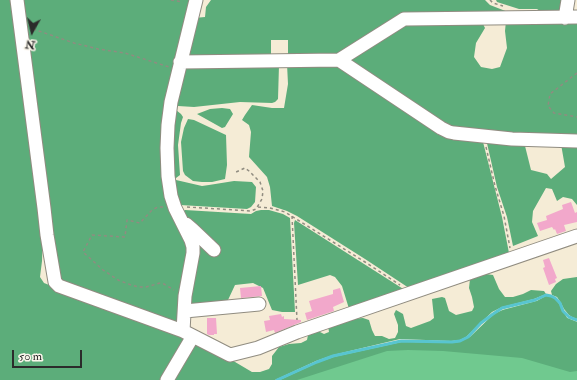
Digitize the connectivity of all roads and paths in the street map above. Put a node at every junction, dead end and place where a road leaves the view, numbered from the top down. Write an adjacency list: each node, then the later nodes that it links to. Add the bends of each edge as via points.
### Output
1 (17, 0): 5 (street)
2 (196, 0): 7 (street)
3 (568, 0): 4 (street)
4 (571, 17): 6 (street, via 404,18)
5 (20, 25): 7 (path, via 98,49); 25 (street, via 55,282 59,286)
6 (339, 60): 7 (street); 10 (street, via 441,128 454,133)
7 (180, 66): 14 (street, via 171,102 167,141 168,176)
8 (577, 73): 9 (path, via 550,94 548,106 554,113)
9 (577, 116)
10 (484, 136): 11 (street); 18 (path)
11 (577, 141)
12 (234, 173): 13 (path, via 244,168 260,182 263,191)
13 (258, 206): 14 (path, via 251,211); 15 (path)
14 (175, 208): 16 (street); 21 (path, via 158,207 140,223 127,220 125,237 92,235 83,252 118,280 139,287 160,283)
15 (292, 216): 20 (path); 24 (path)
16 (182, 222): 19 (street); 21 (street, via 193,247)
17 (577, 236): 20 (street)
18 (511, 249)
19 (214, 250)
20 (413, 293): 24 (street)
21 (185, 296): 23 (street)
22 (259, 304): 23 (street)
23 (185, 311): 25 (street)
24 (297, 332): 25 (street, via 258,348 230,355)
25 (188, 333): 26 (street)
26 (167, 380)

